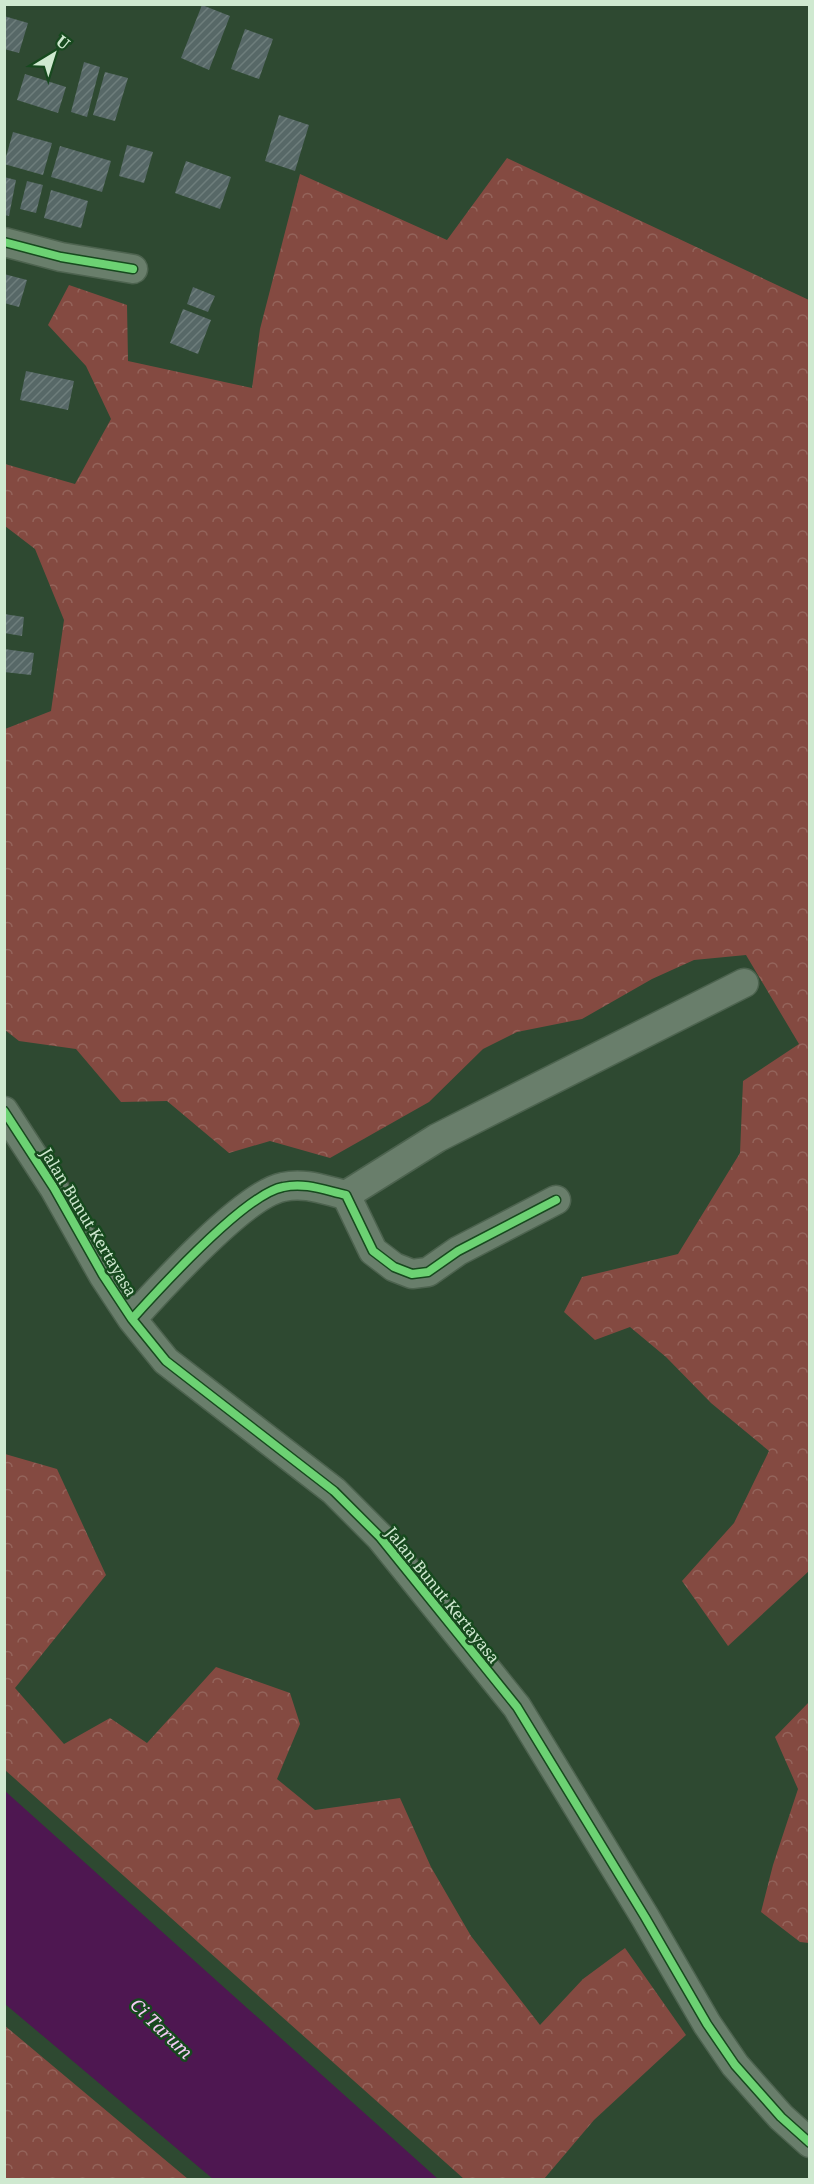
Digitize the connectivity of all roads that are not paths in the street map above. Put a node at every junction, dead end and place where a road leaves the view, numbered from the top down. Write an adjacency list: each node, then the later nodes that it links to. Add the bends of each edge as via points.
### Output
1 (4, 242): 2 (street, via 61,257)
2 (133, 269)
3 (744, 984): 5 (street, via 437,1138)
4 (4, 1111): 7 (street, Jalan Bunut Kertayasa)
5 (346, 1196): 6 (street, via 373,1251 394,1267 412,1274 428,1272 458,1251); 7 (street, via 305,1185 281,1187 259,1196 162,1285)
6 (556, 1200)
7 (132, 1318): 8 (street, Jalan Bunut Kertayasa, via 166,1361 334,1491 413,1577 518,1707 735,2065)
8 (810, 2143)

